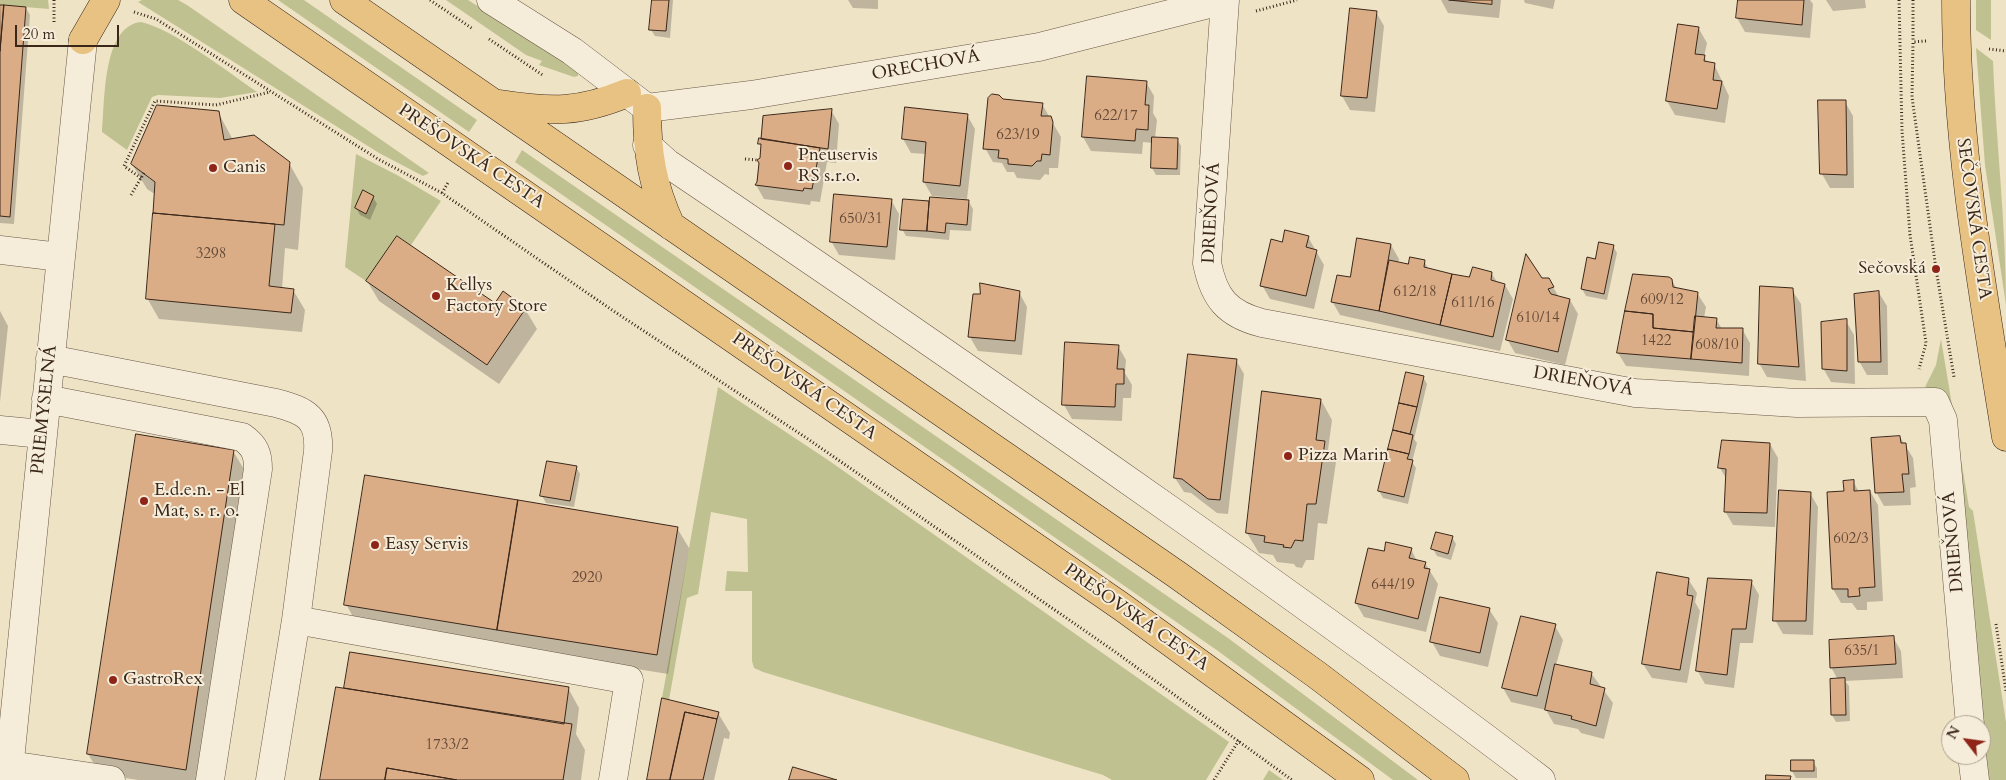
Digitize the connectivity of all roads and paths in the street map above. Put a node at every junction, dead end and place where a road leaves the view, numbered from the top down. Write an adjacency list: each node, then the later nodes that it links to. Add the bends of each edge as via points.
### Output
1 (81, 0): 11 (main road)
2 (106, 0): 11 (main road)
3 (242, 0): 46 (main road, PREŠOVSKÁ CESTA, via 1122,607)
4 (344, 0): 15 (main road)
5 (491, 0): 14 (street, via 572,51)
6 (1225, 0): 14 (street, ORECHOVÁ, via 1039,47 751,95); 30 (street, DRIEŇOVÁ, via 1207,263 1211,283 1219,298 1245,318 1635,393 1797,403)
7 (1900, 0): 30 (path, via 1910,234 1926,343 1914,386)
8 (1913, 0): 12 (path)
9 (1956, 0): 34 (main road, SEČOVSKÁ CESTA, via 1958,95 1965,171)
10 (132, 6): 13 (path, via 134,12 156,19)
11 (83, 40): 25 (street, PRIEMYSELNÁ)
12 (1913, 42)
13 (271, 91): 20 (path, via 216,105 155,101 124,166); 37 (path, via 378,159 442,193 511,239 808,439)
14 (637, 101): 15 (main road, via 578,109 535,110); 16 (main road)
15 (494, 104): 23 (main road)
16 (647, 144): 23 (main road, via 659,201); 48 (street, via 667,164 979,375 1287,593 1438,701)
17 (745, 159): 18 (path)
18 (757, 160)
19 (144, 173): 20 (path)
20 (141, 178): 22 (path)
21 (1925, 184): 26 (path)
22 (131, 196)
23 (671, 226): 47 (main road, via 1176,574 1318,675)
24 (0, 250): 25 (street)
25 (60, 257): 27 (street, PRIEMYSELNÁ)
26 (1936, 268)
27 (50, 359): 28 (street); 29 (street, PRIEMYSELNÁ)
28 (248, 398): 33 (street); 35 (street, via 299,410 308,415 317,431 318,451)
29 (46, 399): 32 (street, PRIEMYSELNÁ); 33 (street)
30 (1935, 402): 36 (street, DRIEŇOVÁ, via 1943,420)
31 (0, 430): 32 (street)
32 (42, 434): 39 (street, PRIEMYSELNÁ)
33 (242, 436): 41 (street, via 258,454 258,469)
34 (2006, 437)
35 (296, 620): 42 (street); 43 (street, via 628,680)
36 (1969, 715)
37 (1239, 740): 44 (path); 45 (path)
38 (1973, 765): 49 (street)
39 (9, 773): 40 (street)
40 (111, 780)
41 (210, 780)
42 (270, 780)
43 (613, 780)
44 (1214, 780)
45 (1292, 780)
46 (1360, 780)
47 (1455, 780)
48 (1541, 780)
49 (1975, 780)

